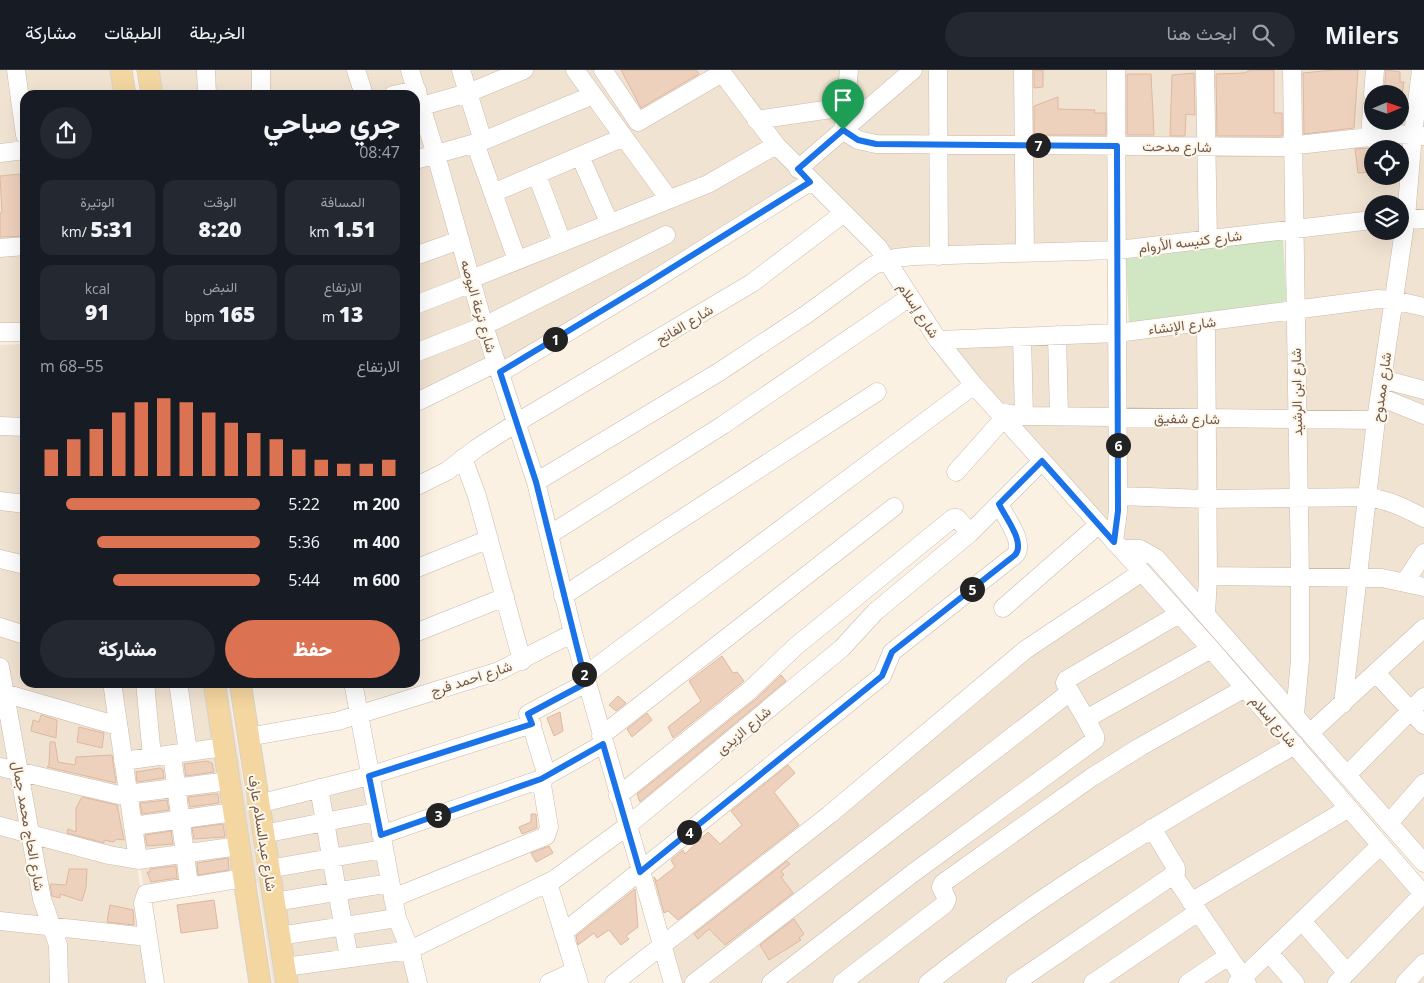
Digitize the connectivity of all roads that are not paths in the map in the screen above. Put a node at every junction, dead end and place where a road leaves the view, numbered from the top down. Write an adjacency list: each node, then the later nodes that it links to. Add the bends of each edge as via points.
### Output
1 (16, 70): 32 (street)
2 (121, 70): 23 (main road)
3 (148, 70): 24 (main road)
4 (206, 70): 25 (street)
5 (261, 70): 26 (street)
6 (356, 70): 27 (street)
7 (410, 70): 28 (street, شارع ترعة البوصه)
8 (461, 70): 29 (street)
9 (524, 70): 29 (street)
10 (575, 70): 30 (street)
11 (603, 70): 21 (street, via 638,122)
12 (849, 70): 34 (street)
13 (913, 70): 36 (street)
14 (938, 70): 42 (street)
15 (1023, 70): 43 (street)
16 (1116, 70): 45 (street)
17 (1206, 70): 47 (street)
18 (1292, 70): 46 (street, شارع ابن الرشيد)
19 (1375, 70): 22 (street)
20 (1421, 70): 38 (street, شارع ممدوح)
21 (721, 72): 35 (street, شارع إسلام)
22 (1374, 85)
23 (124, 90)
24 (151, 90)
25 (207, 90)
26 (261, 90)
27 (362, 90)
28 (416, 90)
29 (468, 93): 31 (street); 41 (street)
30 (593, 95): 39 (street); 41 (street)
31 (420, 98)
32 (20, 99)
33 (420, 101): 50 (street, شارع ترعة البوصه)
34 (845, 107): 35 (street); 36 (street)
35 (756, 120): 44 (street, شارع إسلام)
36 (843, 130): 42 (street, شارع مدحت, via 867,143); 54 (street)
37 (1371, 130): 40 (street)
38 (1418, 134): 40 (street, شارع مدحت); 56 (street, شارع ممدوح)
39 (624, 137): 51 (street); 57 (street)
40 (1370, 138): 46 (street, شارع مدحت)
41 (479, 142): 50 (street); 55 (street)
42 (939, 145): 43 (street, شارع مدحت); 74 (street)
43 (1024, 145): 45 (street, شارع مدحت); 72 (street)
44 (776, 146): 54 (street, شارع إسلام); 57 (street, via 720,178)
45 (1117, 146): 47 (street, شارع مدحت); 71 (street)
46 (1294, 146): 47 (street, شارع مدحت); 63 (street, شارع ابن الرشيد)
47 (1207, 147): 65 (street)
48 (20, 151): 49 (street)
49 (0, 153)
50 (436, 155): 52 (street); 66 (street, شارع ترعة البوصه)
51 (580, 156): 53 (street); 62 (street)
52 (420, 159)
53 (537, 175): 55 (street); 68 (street)
54 (804, 176): 58 (street, شارع إسلام); 92 (street, via 646,284)
55 (493, 193): 75 (street)
56 (1407, 195)
57 (669, 199): 62 (street)
58 (844, 212): 76 (street, شارع إسلام, via 868,235); 107 (street, شارع الفاتح, via 752,283)
59 (1409, 218): 60 (street)
60 (1424, 219)
61 (1364, 221): 63 (street, شارع كنيسه الأروام)
62 (609, 222): 68 (street)
63 (1294, 229): 65 (street, شارع كنيسه الأروام); 82 (street, شارع ابن الرشيد)
64 (666, 235): 84 (street)
65 (1208, 239): 71 (street, شارع كنيسه الأروام)
66 (460, 240): 73 (street); 77 (street, شارع ترعة البوصه)
67 (1400, 240): 79 (street, شارع ممدوح)
68 (562, 242): 75 (street)
69 (20, 246): 70 (street)
70 (0, 248)
71 (1118, 250): 72 (street, شارع كنيسه الأروام); 87 (street)
72 (1025, 253): 74 (street, شارع كنيسه الأروام)
73 (420, 254)
74 (939, 256): 76 (street, شارع كنيسه الأروام)
75 (517, 260): 77 (street)
76 (887, 260): 78 (street, شارع إسلام); 113 (street, via 868,269 719,372)
77 (472, 281): 80 (street); 84 (street, شارع ترعة البوصه)
78 (910, 297): 90 (street, شارع إسلام); 126 (street, via 723,425)
79 (1393, 300): 81 (street, شارع الإنشاء); 82 (street, شارع الإنشاء, via 1363,300); 93 (street, شارع ممدوح)
80 (420, 303)
81 (1424, 307)
82 (1295, 310): 83 (street, شارع الإنشاء); 105 (street, شارع ابن الرشيد)
83 (1206, 322): 87 (street, شارع الإنشاء); 104 (street)
84 (484, 326): 91 (street); 92 (street, شارع ترعة البوصه)
85 (0, 332): 86 (street)
86 (20, 332)
87 (1117, 333): 88 (street, شارع الإنشاء); 103 (street)
88 (1057, 336): 89 (street, شارع الإنشاء); 100 (street)
89 (1022, 337): 90 (street, شارع الإنشاء); 102 (street)
90 (938, 340): 94 (street, شارع إسلام)
91 (420, 351)
92 (498, 368): 98 (street); 107 (street, شارع ترعة البوصه)
93 (1382, 379): 95 (street); 97 (street, شارع ممدوح)
94 (974, 385): 99 (street, شارع إسلام); 153 (street)
95 (1424, 390)
96 (877, 392): 139 (street)
97 (1380, 397): 101 (street); 106 (street, شارع ممدوح)
98 (420, 401)
99 (1001, 415): 102 (street, شارع شفيق); 111 (street, شارع إسلام); 112 (street)
100 (1059, 415): 102 (street, شارع شفيق); 103 (street, شارع شفيق)
101 (1424, 415)
102 (1024, 416)
103 (1118, 416): 104 (street, شارع شفيق); 115 (street)
104 (1206, 418): 105 (street, شارع شفيق); 117 (street)
105 (1297, 420): 106 (street, شارع شفيق); 118 (street, شارع ابن الرشيد)
106 (1376, 420): 116 (street, شارع ممدوح)
107 (516, 423): 110 (street, شارع الفاتح); 113 (street, شارع ترعة البوصه)
108 (0, 426): 109 (street)
109 (20, 427)
110 (463, 458): 114 (street, شارع الفاتح); 127 (street)
111 (1042, 461): 121 (street, شارع الزيدى); 124 (street, شارع إسلام)
112 (956, 472)
113 (536, 482): 126 (street, شارع ترعة البوصه)
114 (420, 484)
115 (1118, 496): 117 (street); 128 (street)
116 (1367, 497): 118 (street); 123 (street, via 1396,504); 136 (street, شارع ممدوح)
117 (1207, 499): 118 (street); 134 (street)
118 (1298, 499): 135 (street, شارع ابن الرشيد)
119 (0, 501): 120 (street)
120 (20, 503)
121 (999, 504): 125 (street, شارع الزيدى); 212 (street, via 1019,543 1018,552 892,652 882,676)
122 (894, 507): 174 (street)
123 (1424, 518)
124 (1098, 525): 128 (street, شارع إسلام); 141 (street)
125 (970, 533): 190 (street, via 957,518 953,518 795,647 749,691); 200 (street, شارع الزيدى, via 875,612 842,648)
126 (549, 535): 139 (street, شارع ترعة البوصه)
127 (489, 540): 132 (street); 140 (street)
128 (1118, 545): 133 (street, شارع إسلام); 143 (street, شارع إسلام, via 1149,552)
129 (1424, 553): 137 (street)
130 (0, 559): 131 (street)
131 (20, 564)
132 (420, 567)
133 (1142, 572): 142 (street, شارع إسلام); 231 (street, via 1026,650 829,815)
134 (1208, 576): 135 (street); 143 (street)
135 (1300, 577): 136 (street); 166 (street, شارع ابن الرشيد, via 1300,674)
136 (1358, 578): 137 (street); 164 (street, شارع ممدوح)
137 (1405, 582): 138 (street)
138 (1424, 588)
139 (564, 596): 148 (street, شارع ترعة البوصه)
140 (505, 597): 146 (street); 150 (street)
141 (1004, 608)
142 (1180, 614): 149 (street, شارع إسلام); 162 (street, via 1068,678 1065,683)
143 (1206, 614): 166 (street, شارع إسلام)
144 (0, 627): 147 (street)
145 (1424, 628): 152 (street)
146 (420, 631)
147 (20, 633)
148 (572, 633): 150 (street, شارع احمد فرج); 153 (street, شارع ترعة البوصه)
149 (1211, 649): 160 (street, شارع إسلام); 168 (street)
150 (522, 661): 167 (street, شارع احمد فرج)
151 (0, 667): 161 (street, شارع الحاج محمد جمال)
152 (1377, 674): 164 (street); 165 (street)
153 (585, 679): 169 (street, via 528,714); 174 (street, شارع ترعة البوصه)
154 (114, 688): 171 (street)
155 (146, 688): 178 (street)
156 (178, 688): 177 (street)
157 (215, 688): 176 (main road, شارع عبدالسلام عارف)
158 (241, 688): 173 (main road, شارع عبدالسلام عارف)
159 (354, 688): 167 (street)
160 (1245, 688): 175 (street, شارع إسلام); 251 (street, via 1092,777 943,883 945,904)
161 (3, 692): 171 (street); 181 (street, شارع الحاج محمد جمال)
162 (1070, 692): 168 (street); 249 (street)
163 (1424, 697): 165 (street)
164 (1343, 704): 172 (street)
165 (1410, 710): 170 (street); 183 (street)
166 (1295, 714): 172 (street, شارع إسلام)
167 (358, 716): 173 (street, شارع احمد فرج); 182 (street)
168 (1086, 719): 250 (street, via 1095,740 913,873)
169 (532, 724): 182 (street); 184 (street)
170 (1424, 725)
171 (118, 726): 179 (street)
172 (1311, 732): 183 (street, شارع إسلام)
173 (248, 737): 191 (main road, شارع عبدالسلام عارف)
174 (602, 740): 184 (street); 190 (street, شارع ترعة البوصه)
175 (1295, 745): 192 (street, شارع إسلام); 201 (street)
176 (224, 747): 177 (street); 185 (main road, شارع عبدالسلام عارف)
177 (180, 753): 178 (street); 187 (street)
178 (152, 758): 179 (street)
179 (123, 761): 189 (street)
180 (0, 766): 181 (street)
181 (20, 772): 189 (street, via 102,793); 202 (street, شارع الحاج محمد جمال)
182 (369, 776): 188 (street); 194 (street)
183 (1347, 776): 197 (street, شارع إسلام)
184 (544, 778): 204 (street); 218 (street, via 549,827 546,836)
185 (229, 781): 187 (street); 193 (main road, شارع عبدالسلام عارف)
186 (1424, 783): 197 (street)
187 (177, 788): 189 (street); 195 (street)
188 (319, 788): 191 (street); 196 (street)
189 (128, 795): 199 (street)
190 (618, 796): 200 (street, شارع ترعة البوصه)
191 (258, 804): 203 (main road, شارع عبدالسلام عارف)
192 (1349, 808): 205 (street, شارع إسلام); 221 (street)
193 (234, 812): 195 (street); 206 (main road, شارع عبدالسلام عارف)
194 (376, 812): 196 (street); 204 (street)
195 (181, 819): 199 (street); 207 (street)
196 (325, 822): 203 (street); 208 (street)
197 (1389, 824): 210 (street, شارع إسلام)
198 (0, 826): 202 (street)
199 (132, 826): 209 (street)
200 (626, 827): 212 (street, شارع ترعة البوصه); 216 (street, شارع الزيدى)
201 (1152, 828): 213 (street, via 1176,868); 252 (street, via 1052,892)
202 (30, 834): 209 (street); 227 (street, شارع الحاج محمد جمال)
203 (263, 834): 211 (main road, شارع عبدالسلام عارف)
204 (382, 842): 208 (street); 218 (street)
205 (1381, 845): 215 (street, شارع إسلام); 226 (street)
206 (239, 846): 207 (street); 214 (main road, شارع عبدالسلام عارف)
207 (185, 854): 209 (street); 217 (street)
208 (331, 858): 211 (street); 219 (street)
209 (138, 860)
210 (1424, 864): 215 (street)
211 (268, 869): 222 (main road, شارع عبدالسلام عارف)
212 (640, 872): 229 (street); 231 (street, شارع ترعة البوصه)
213 (1174, 876): 221 (street); 253 (street)
214 (244, 878): 217 (street); 223 (main road, شارع عبدالسلام عارف)
215 (1410, 879): 220 (street, شارع إسلام)
216 (548, 883): 229 (street); 232 (street, شارع الزيدى)
217 (189, 885): 230 (street, via 146,894 143,903)
218 (391, 891): 219 (street); 224 (street)
219 (337, 892): 222 (street); 228 (street)
220 (1424, 895): 240 (street)
221 (1195, 907): 235 (street); 254 (street)
222 (275, 908): 223 (main road, via 264,921); 237 (main road, شارع عبدالسلام عارف)
223 (250, 918): 234 (main road, شارع عبدالسلام عارف)
224 (397, 918): 228 (street); 232 (street)
225 (0, 921): 227 (street)
226 (1302, 921): 233 (street); 240 (street)
227 (50, 926): 230 (street); 243 (street, شارع الحاج محمد جمال, via 58,946)
228 (343, 926): 236 (street); 237 (street)
229 (563, 933): 239 (street)
230 (148, 937): 244 (street)
231 (662, 947): 247 (street); 248 (street, شارع ترعة البوصه)
232 (410, 950): 236 (street, شارع الزيدى); 242 (street)
233 (1269, 953): 241 (street); 256 (street)
234 (256, 956): 237 (main road, via 267,947); 245 (main road, شارع عبدالسلام عارف)
235 (1228, 956): 241 (street); 255 (street)
236 (349, 958): 237 (street, شارع الزيدى)
237 (283, 959)
238 (1424, 963): 257 (street)
239 (577, 977): 246 (street)
240 (1342, 978)
241 (1242, 981)
242 (413, 982)
243 (59, 983)
244 (155, 983)
245 (260, 983)
246 (548, 983)
247 (614, 983)
248 (673, 983)
249 (694, 983)
250 (771, 983)
251 (842, 983)
252 (928, 983)
253 (1015, 983)
254 (1093, 983)
255 (1188, 983)
256 (1294, 983)
257 (1405, 983)

